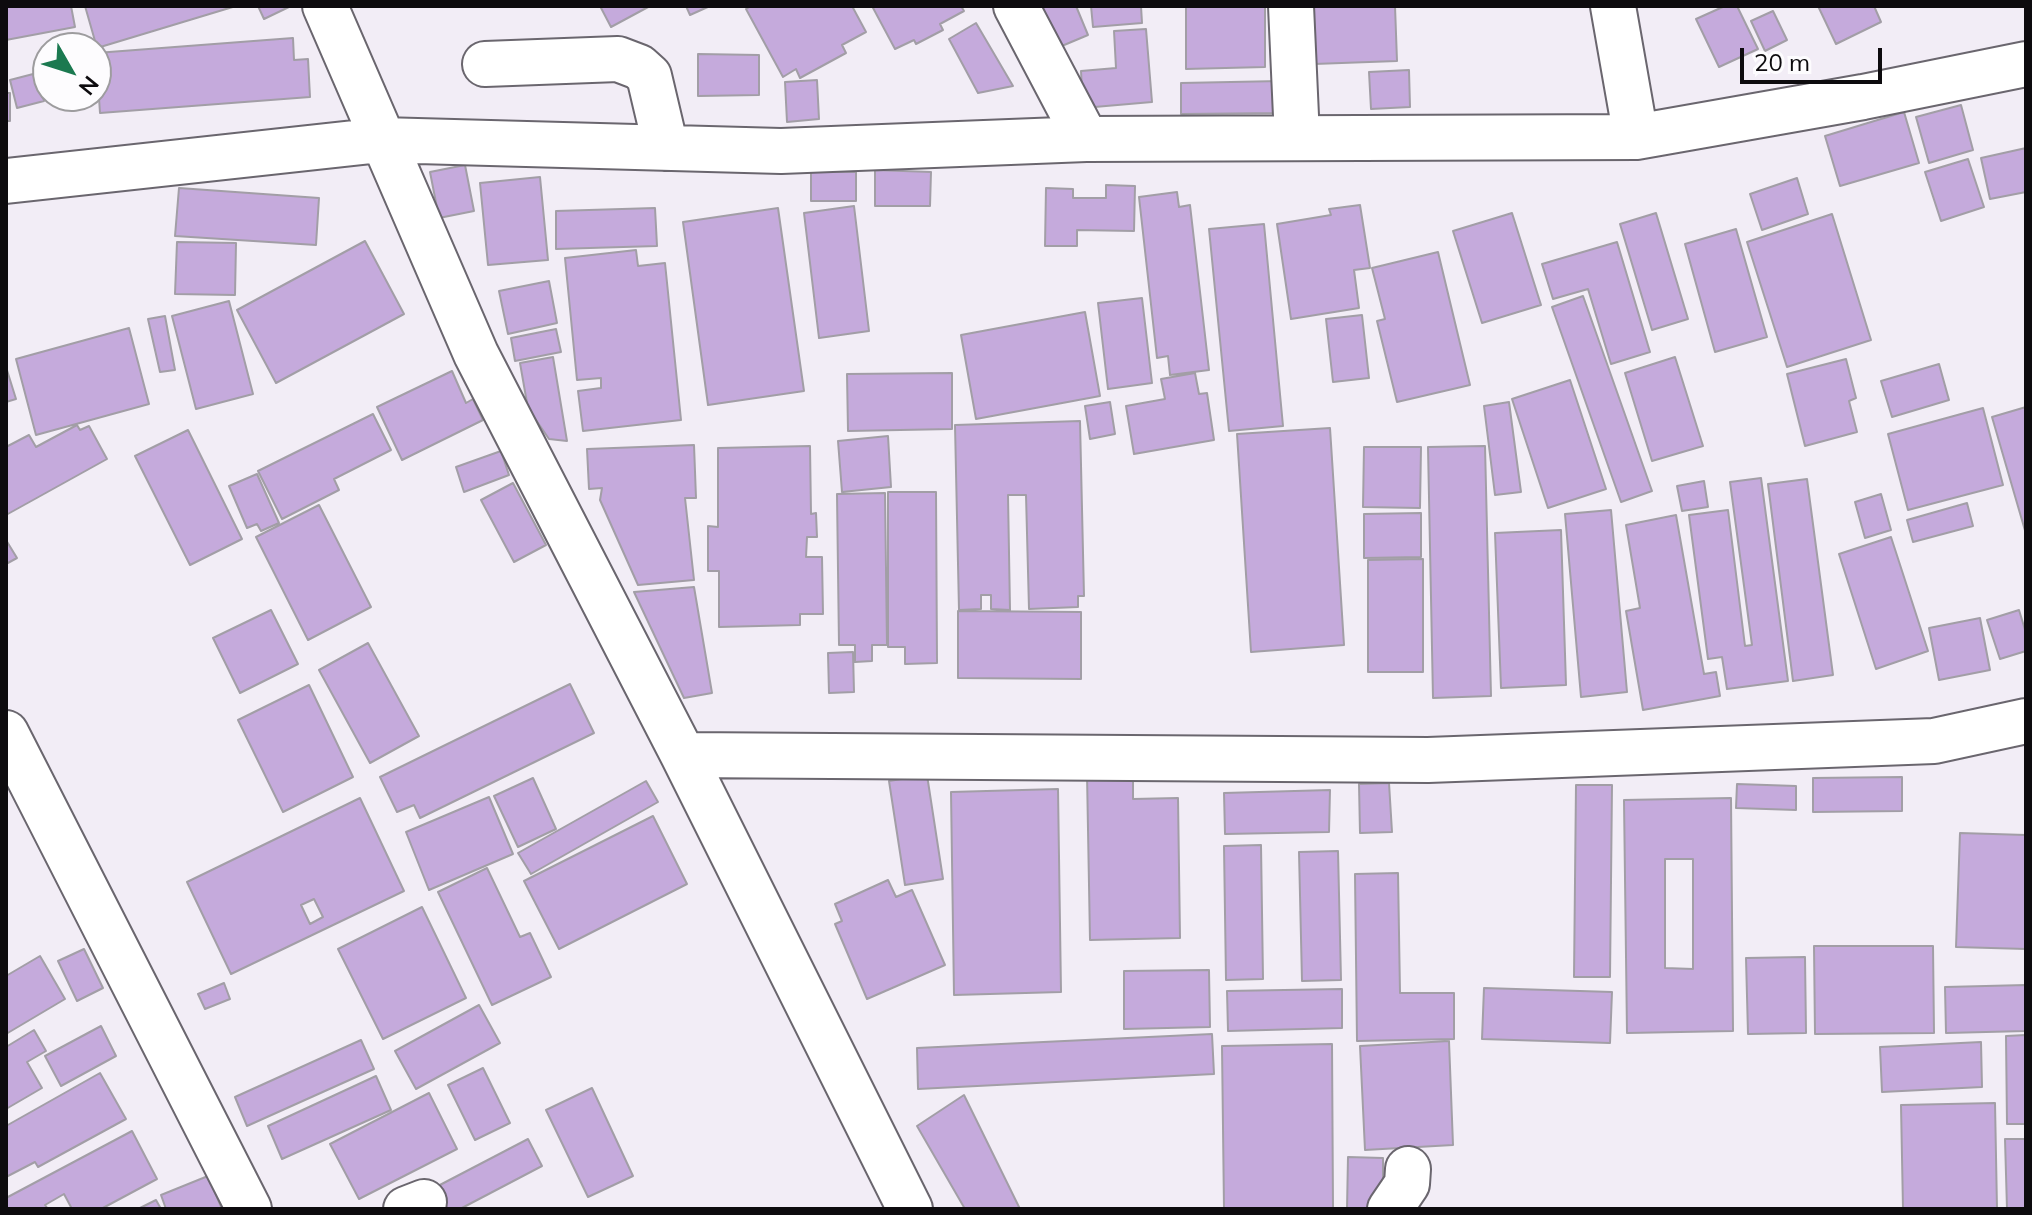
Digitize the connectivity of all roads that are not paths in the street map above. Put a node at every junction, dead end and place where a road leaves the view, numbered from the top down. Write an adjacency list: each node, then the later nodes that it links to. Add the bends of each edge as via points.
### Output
1 (325, 6): 10 (street)
2 (1016, 6): 9 (street)
3 (1291, 6): 8 (street)
4 (1613, 6): 7 (street)
5 (485, 64): 11 (street, via 618,59 639,67 649,76)
6 (2026, 64): 7 (street)
7 (1636, 137): 8 (street)
8 (1297, 138): 9 (street)
9 (1086, 139): 11 (street, via 781,151)
10 (381, 140): 11 (street); 12 (street); 15 (street, via 476,354)
11 (666, 148)
12 (6, 181)
13 (2026, 721): 15 (street, via 1934,741 1495,759)
14 (6, 733): 17 (street)
15 (683, 755): 18 (street)
16 (1408, 1169): 19 (street, via 1407,1184)
17 (249, 1209)
18 (910, 1209)
19 (1390, 1209)

